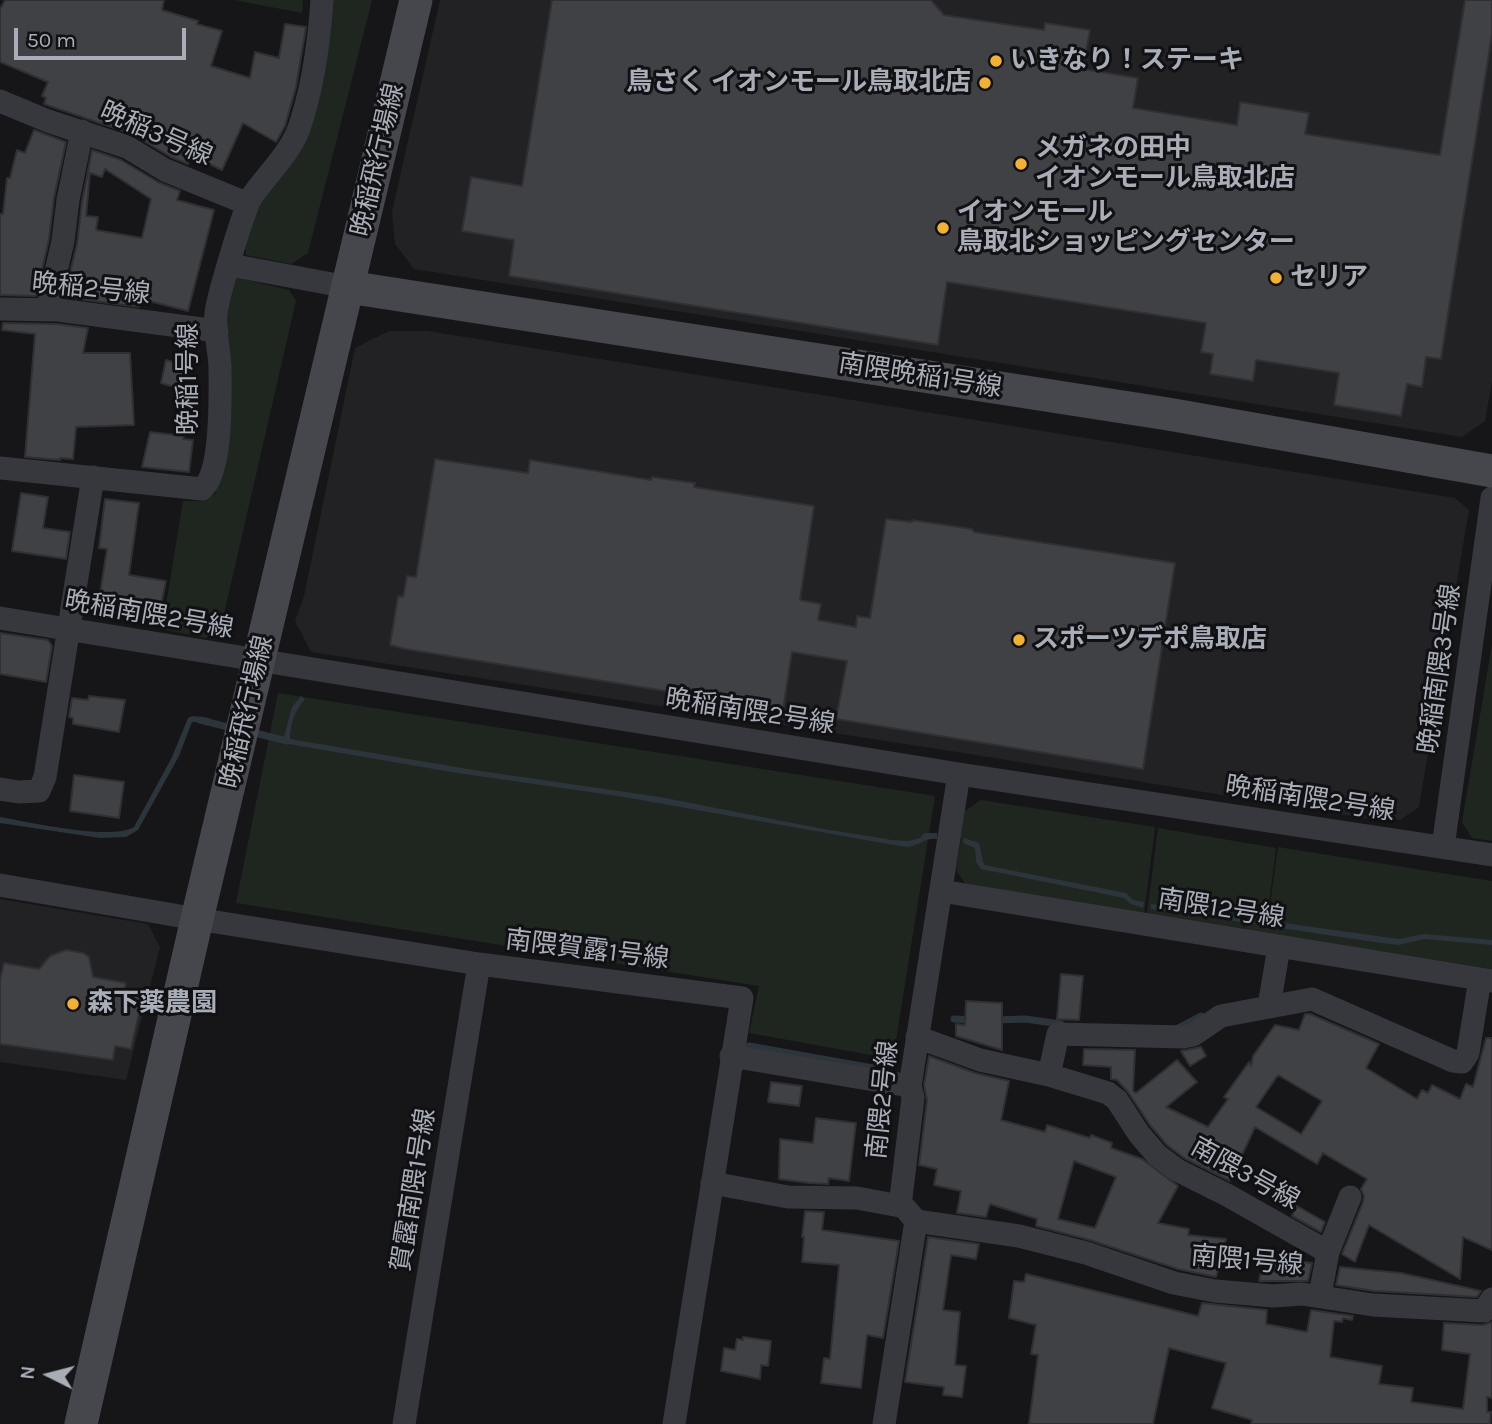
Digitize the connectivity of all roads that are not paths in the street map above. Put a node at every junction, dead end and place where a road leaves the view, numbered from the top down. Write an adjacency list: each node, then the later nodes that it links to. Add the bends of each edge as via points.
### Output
1 (322, 0): 5 (street, 晩稲1号線, via 317,55 297,134)
2 (416, 0): 7 (street, 晩稲飛行場線)
3 (0, 101): 4 (street, 晩稲3号線)
4 (82, 131): 5 (street, 晩稲3号線); 9 (street)
5 (248, 204): 6 (street, 晩稲1号線)
6 (230, 265): 7 (street); 10 (street, 晩稲1号線, via 216,314)
7 (348, 287): 12 (street, 南隈晩稲1号線, via 1168,414); 17 (street, 晩稲飛行場線)
8 (0, 309): 9 (street, 晩稲2号線)
9 (47, 310): 10 (street, 晩稲2号線)
10 (217, 331): 13 (street, 晩稲1号線, via 221,408 209,484 202,489)
11 (0, 468): 13 (street, 晩稲1号線)
12 (1492, 471)
13 (93, 477): 16 (street)
14 (1492, 498): 20 (street, 晩稲南隈3号線)
15 (0, 618): 16 (street, 晩稲南隈2号線)
16 (69, 629): 17 (street, 晩稲南隈2号線); 19 (street, via 39,791)
17 (258, 662): 18 (street, 晩稲南隈2号線); 24 (street, 晩稲飛行場線)
18 (959, 774): 20 (street, 晩稲南隈2号線); 23 (street, 南隈2号線)
19 (0, 789)
20 (1443, 847): 21 (street, 晩稲南隈2号線)
21 (1492, 855)
22 (0, 885): 24 (street, 南隈賀露1号線)
23 (942, 891): 25 (street, 南隈12号線); 29 (street, 南隈2号線)
24 (197, 919): 26 (street, 南隈賀露1号線); 39 (street, 晩稲飛行場線)
25 (1279, 947): 27 (street, 南隈12号線); 28 (street)
26 (479, 964): 30 (street, 南隈賀露1号線, via 742,998); 40 (street, 賀露南隈1号線)
27 (1486, 980): 28 (street, via 1462,1062 1312,999)
28 (1269, 1006): 31 (street, via 1221,1016 1183,1037 1058,1034)
29 (917, 1037): 31 (street, 南隈3号線, via 980,1060); 32 (street, 南隈2号線)
30 (731, 1056): 32 (street); 33 (street, 南隈賀露1号線)
31 (1049, 1075): 36 (street, 南隈3号線, via 1108,1093 1139,1134 1177,1170)
32 (910, 1086): 35 (street, 南隈2号線)
33 (712, 1183): 35 (street, 南隈1号線, via 788,1197 857,1198); 41 (street, 南隈賀露1号線)
34 (1350, 1197): 36 (street)
35 (908, 1213): 37 (street, 南隈1号線, via 1086,1253 1174,1283 1242,1294); 42 (street, 南隈2号線)
36 (1328, 1252): 37 (street)
37 (1320, 1295): 38 (street, 南隈1号線, via 1373,1305)
38 (1489, 1307)
39 (81, 1424)
40 (404, 1424)
41 (674, 1424)
42 (884, 1424)

